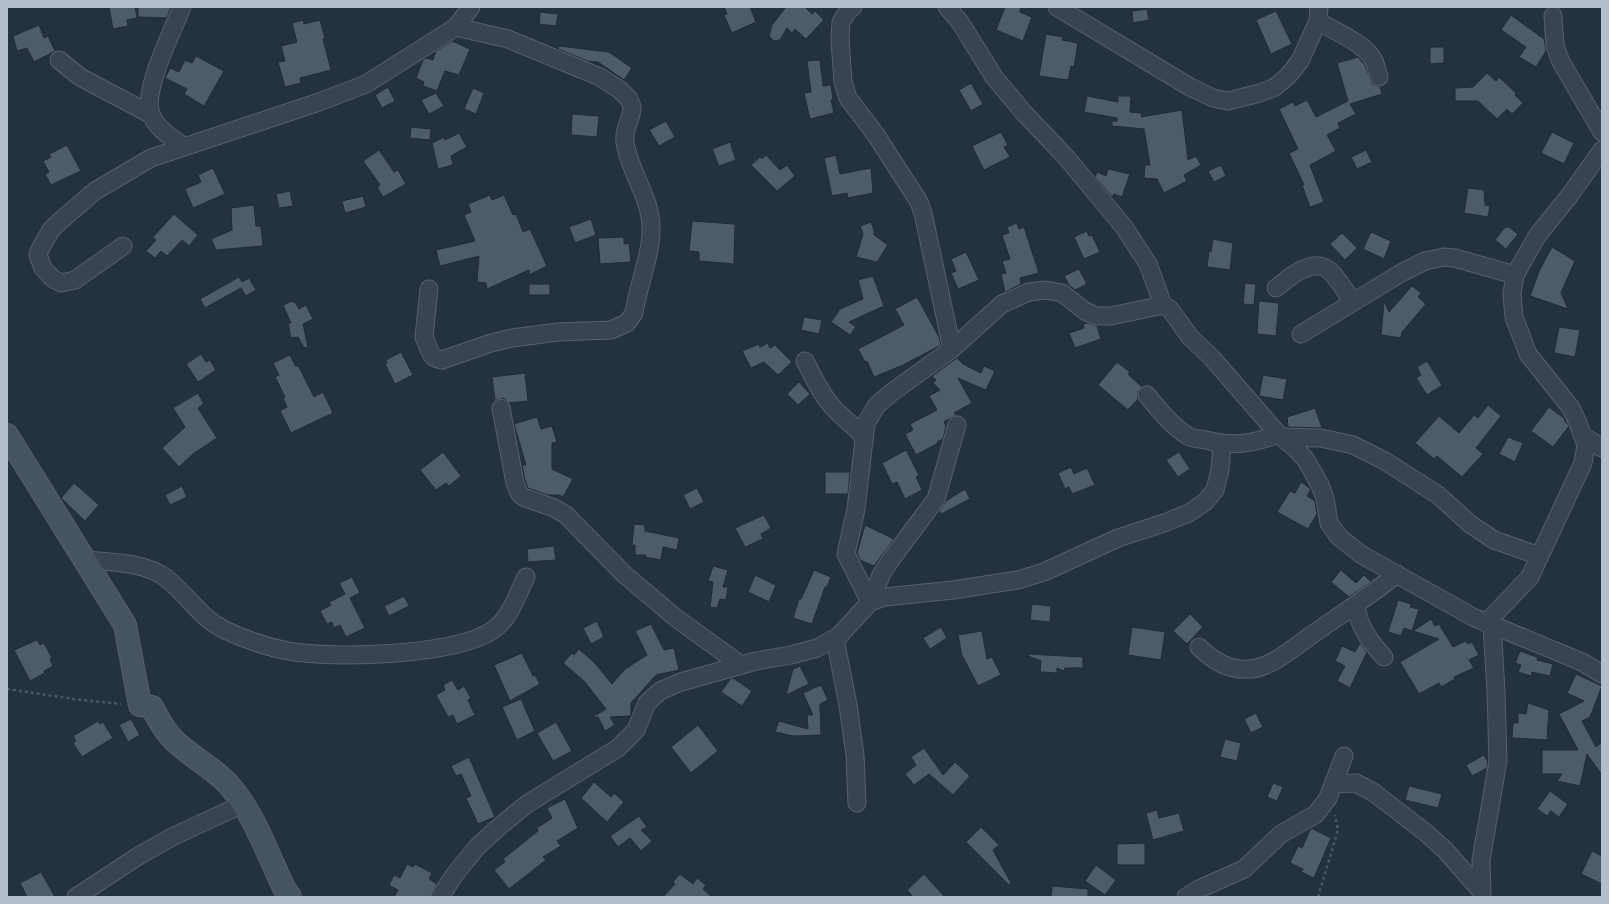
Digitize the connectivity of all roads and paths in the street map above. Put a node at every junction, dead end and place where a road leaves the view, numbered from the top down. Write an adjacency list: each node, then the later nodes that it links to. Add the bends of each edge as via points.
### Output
1 (182, 7): 11 (street, via 150,90)
2 (471, 7): 8 (street)
3 (853, 7): 22 (street, via 841,22 843,82 848,98 876,135 923,213)
4 (947, 7): 20 (street, via 960,22 994,77 1066,157 1124,227 1148,264)
5 (1057, 7): 6 (street, via 1190,87 1213,98 1228,100 1260,93 1282,82 1300,61)
6 (1319, 14): 10 (street, via 1370,55 1376,64)
7 (1553, 16): 12 (street, via 1555,46 1561,62)
8 (456, 27): 13 (street, via 366,84); 18 (street, via 508,40 600,77 626,95 632,107 625,131 626,149 650,213 651,233 634,313 627,323 610,330 558,332 512,338 478,347 445,360 438,359 431,354 424,337)
9 (59, 60): 11 (street, via 80,77)
10 (1379, 77)
11 (150, 114): 13 (street, via 160,128)
12 (1602, 132)
13 (183, 146): 15 (street, via 151,158 96,191 51,230 38,255 49,276 58,282 67,282 75,280)
14 (1602, 150): 16 (street, via 1537,236)
15 (123, 246)
16 (1515, 276): 19 (street, via 1444,257 1425,261); 28 (street, via 1512,294 1519,335 1528,354 1571,408)
17 (1276, 288): 19 (street, via 1295,274 1318,264 1332,273)
18 (429, 289)
19 (1353, 302): 21 (street)
20 (1163, 305): 22 (street, via 1111,316 1096,316 1085,311 1062,293 1045,290 1029,292 1002,304); 29 (street, via 1170,309 1190,337 1212,358)
21 (1301, 334)
22 (952, 349): 30 (street, via 877,405 866,423)
23 (805, 361): 30 (street, via 826,399 845,420 857,428)
24 (1147, 395): 31 (street, via 1167,419 1189,436)
25 (501, 408): 43 (street, via 515,483 521,495 566,515 625,575 676,618)
26 (956, 425): 37 (street, via 936,499 882,573)
27 (7, 435): 34 (street)
28 (1582, 435): 32 (street); 33 (street, via 1586,445 1583,463)
29 (1280, 436): 31 (street, via 1250,444); 33 (street, via 1321,438 1353,445 1385,461 1438,494 1470,524 1494,540); 35 (street, via 1306,460 1325,498 1329,523 1339,536 1362,554)
30 (864, 439): 37 (street, via 856,509 846,554)
31 (1222, 444): 37 (street, via 1215,490 1205,502 1189,513 1118,538 1044,572 1018,580 960,589 894,594)
32 (1602, 448)
33 (1540, 556): 39 (street, via 1530,577)
34 (85, 560): 36 (street, via 135,567 159,574 177,588 201,614 226,630 288,651 331,655 407,652 477,638 500,625 511,609); 46 (street, via 125,625)
35 (1397, 574): 38 (street); 39 (street)
36 (526, 577)
37 (870, 602): 40 (street)
38 (1356, 606): 41 (street, via 1290,651 1269,663 1251,669 1235,669 1211,659); 42 (street, via 1366,635)
39 (1489, 624): 44 (street, via 1582,662); 51 (street, via 1496,691 1498,761 1482,860)
40 (835, 639): 43 (street, via 817,648); 49 (street, via 855,755)
41 (1199, 647)
42 (1384, 658)
43 (741, 665): 54 (street, via 671,685 652,696 636,730 623,743 528,804 500,826 478,846)
44 (1602, 674)
45 (7, 689): 46 (path, via 81,700)
46 (140, 705): 50 (street, via 152,707 165,730 218,774)
47 (1344, 756): 48 (street)
48 (1330, 791): 51 (street, via 1356,782 1373,792 1426,832 1445,850); 55 (street, via 1316,814 1281,834 1249,866); 56 (path, via 1338,830)
49 (857, 803)
50 (243, 804): 52 (street, via 174,836); 53 (street)
51 (1481, 894)
52 (76, 897)
53 (290, 897)
54 (440, 897)
55 (1186, 897)
56 (1318, 897)

